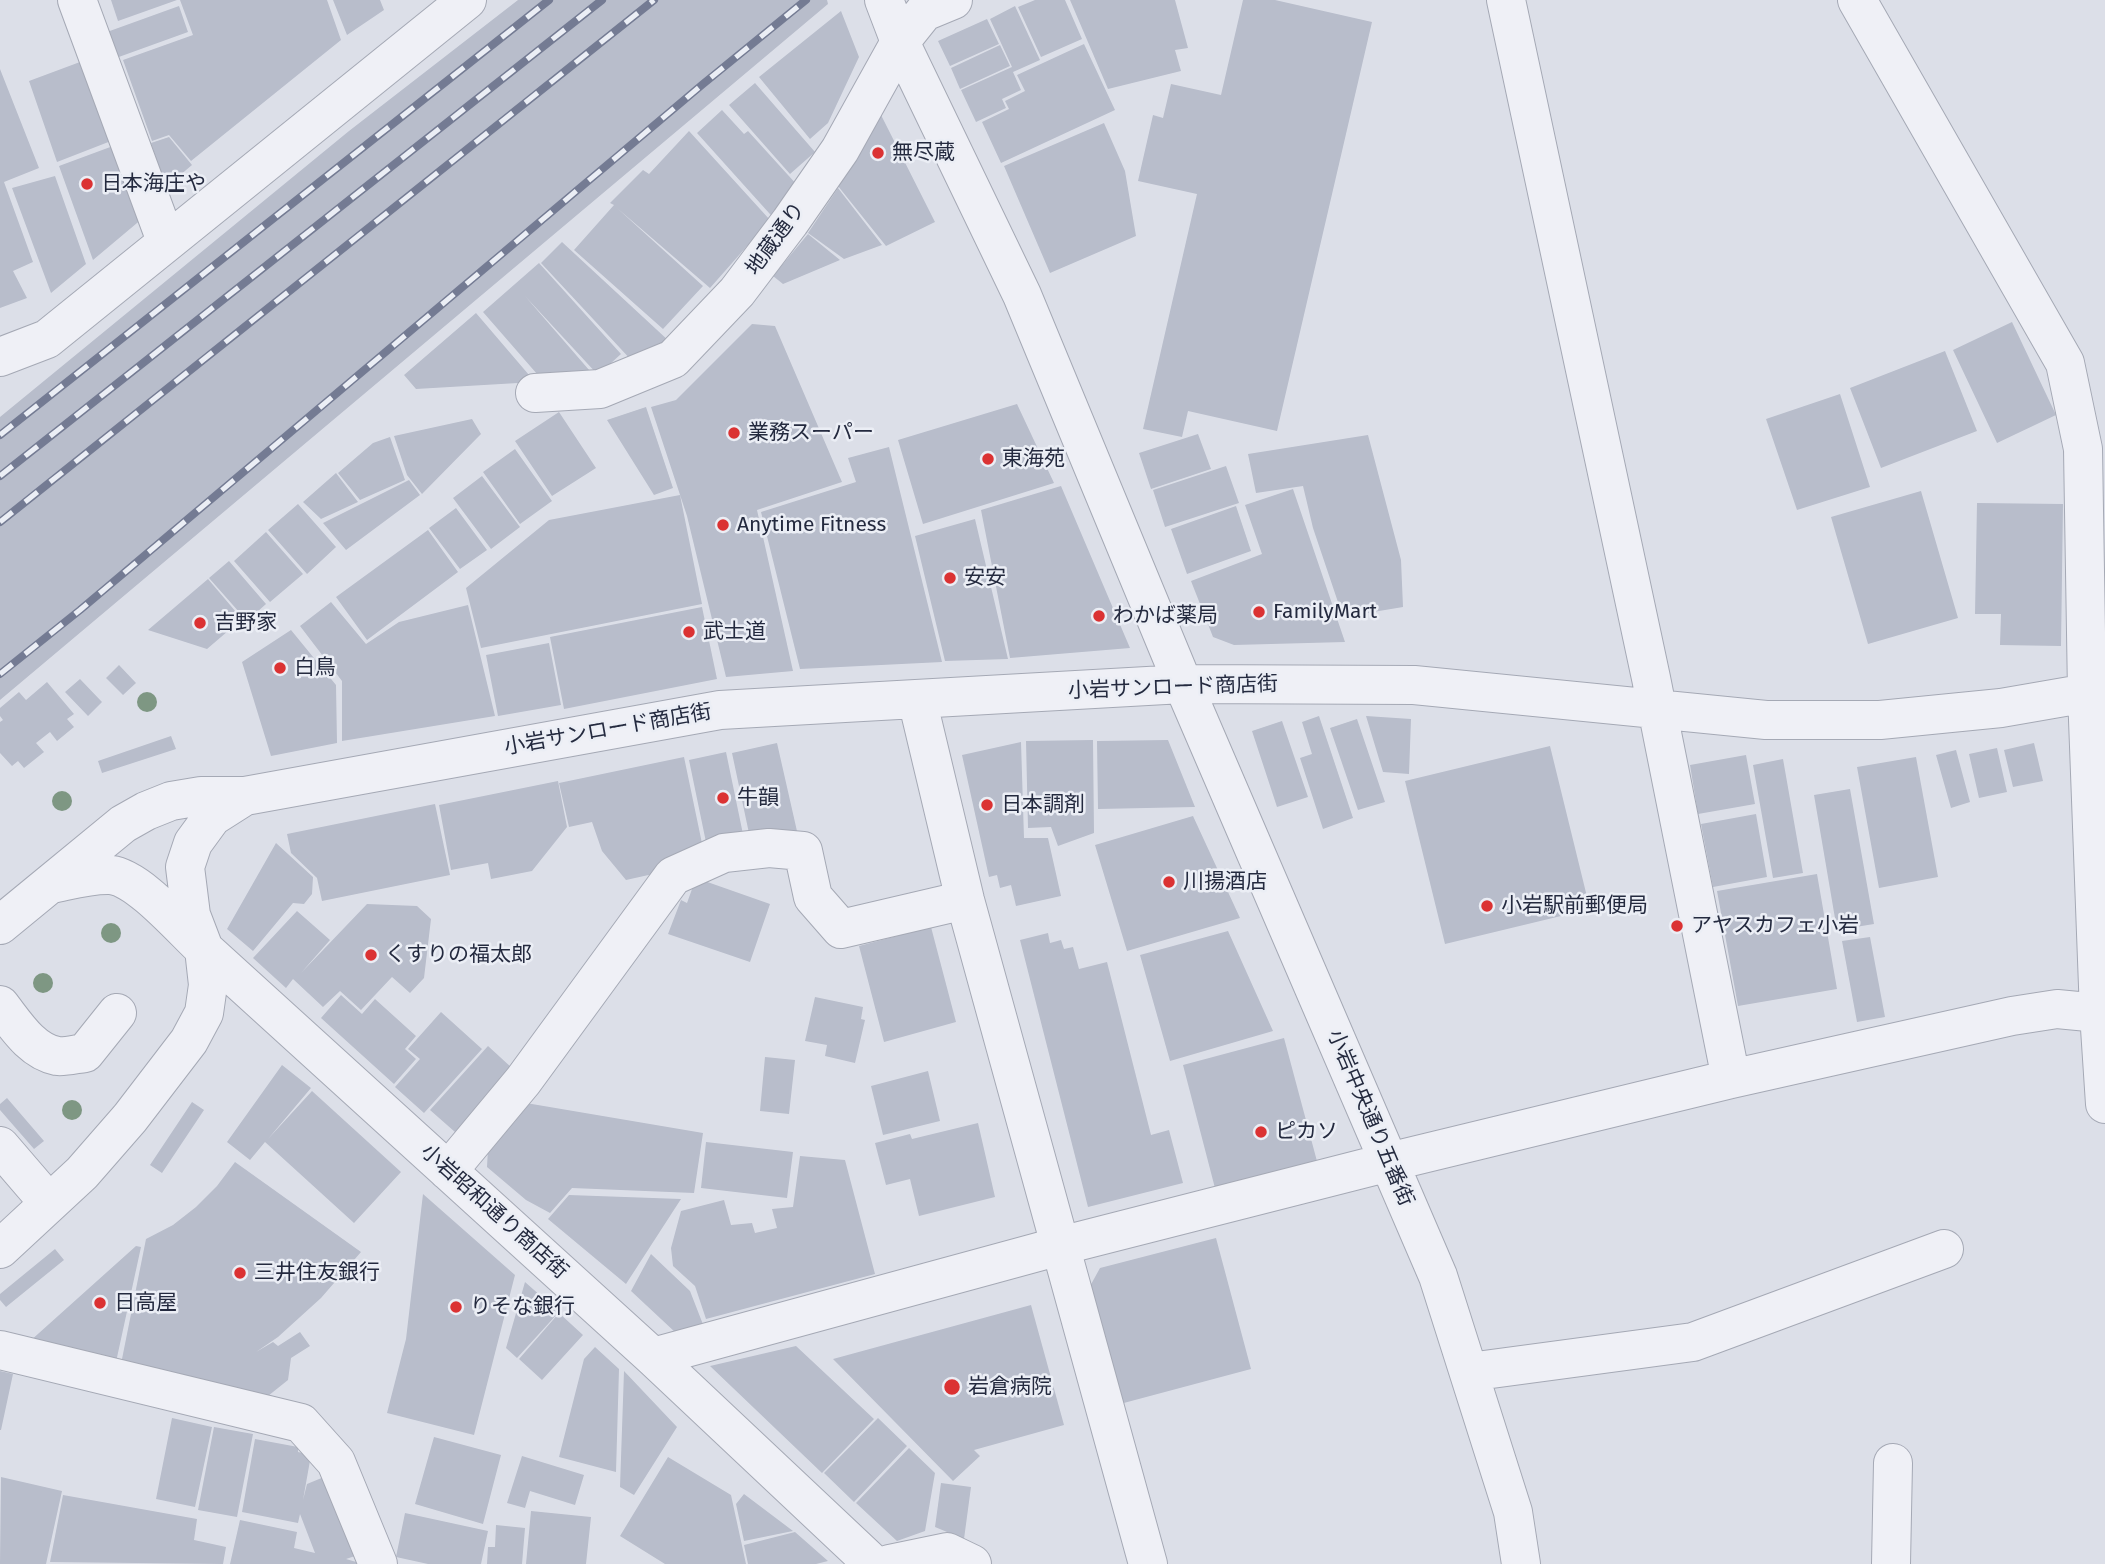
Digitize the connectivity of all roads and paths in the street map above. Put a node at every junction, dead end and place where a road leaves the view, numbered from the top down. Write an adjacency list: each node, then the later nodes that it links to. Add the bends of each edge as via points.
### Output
1 (77, 0): 8 (street)
2 (467, 0): 8 (street)
3 (884, 0): 7 (street, 小岩中央通り五番街)
4 (953, 0): 7 (street, 地蔵通り, via 925,12)
5 (1506, 0): 14 (street)
6 (1857, 0): 12 (street, via 2065,363 2083,449)
7 (900, 42): 10 (street, 地蔵通り, via 840,150 790,222 737,292 673,359 600,389); 11 (street, 小岩中央通り五番街, via 1022,295)
8 (166, 241): 9 (street, via 47,339)
9 (0, 357)
10 (535, 393)
11 (1183, 684): 13 (street, 小岩サンロード商店街); 14 (street, 小岩サンロード商店街, via 1414,685); 26 (street, 小岩中央通り五番街)
12 (2096, 692): 14 (street, 小岩サンロード商店街, via 2001,708 1880,720 1766,720); 22 (street)
13 (917, 699): 15 (street, 小岩サンロード商店街, via 720,710); 17 (street)
14 (1657, 710): 23 (street)
15 (245, 796): 16 (street, via 201,796 146,811); 19 (street, via 212,817 193,843 185,867 191,915)
16 (47, 885): 18 (street); 19 (street, 小岩昭和通り商店街, via 93,875 113,875 134,883)
17 (965, 900): 27 (street, via 841,929 813,897 803,851 769,848 724,853 673,876 523,1081); 29 (street)
18 (0, 925)
19 (204, 949): 27 (street, 小岩昭和通り商店街); 28 (street, via 208,985 204,1013 189,1041 130,1118)
20 (0, 1006): 21 (street, via 33,1044 59,1057 85,1053)
21 (117, 1013)
22 (2102, 1014): 23 (street, via 2057,1009 2012,1016); 24 (street)
23 (1731, 1079): 26 (street)
24 (2105, 1104)
25 (0, 1146): 28 (street)
26 (1389, 1162): 29 (street); 34 (street, 小岩中央通り五番街, via 1438,1276)
27 (448, 1171): 33 (street, 小岩昭和通り商店街)
28 (49, 1203): 30 (street)
29 (1060, 1246): 33 (street); 40 (street)
30 (0, 1249)
31 (1944, 1249): 34 (street, via 1693,1342)
32 (0, 1350): 36 (street, via 301,1423 336,1462)
33 (653, 1357): 37 (street, 小岩昭和通り商店街)
34 (1469, 1372): 41 (street, 小岩中央通り五番街, via 1513,1512)
35 (1893, 1463): 42 (street)
36 (378, 1564)
37 (873, 1564)
38 (889, 1564): 39 (street, via 947,1552)
39 (972, 1564)
40 (1148, 1564)
41 (1521, 1564)
42 (1891, 1564)

